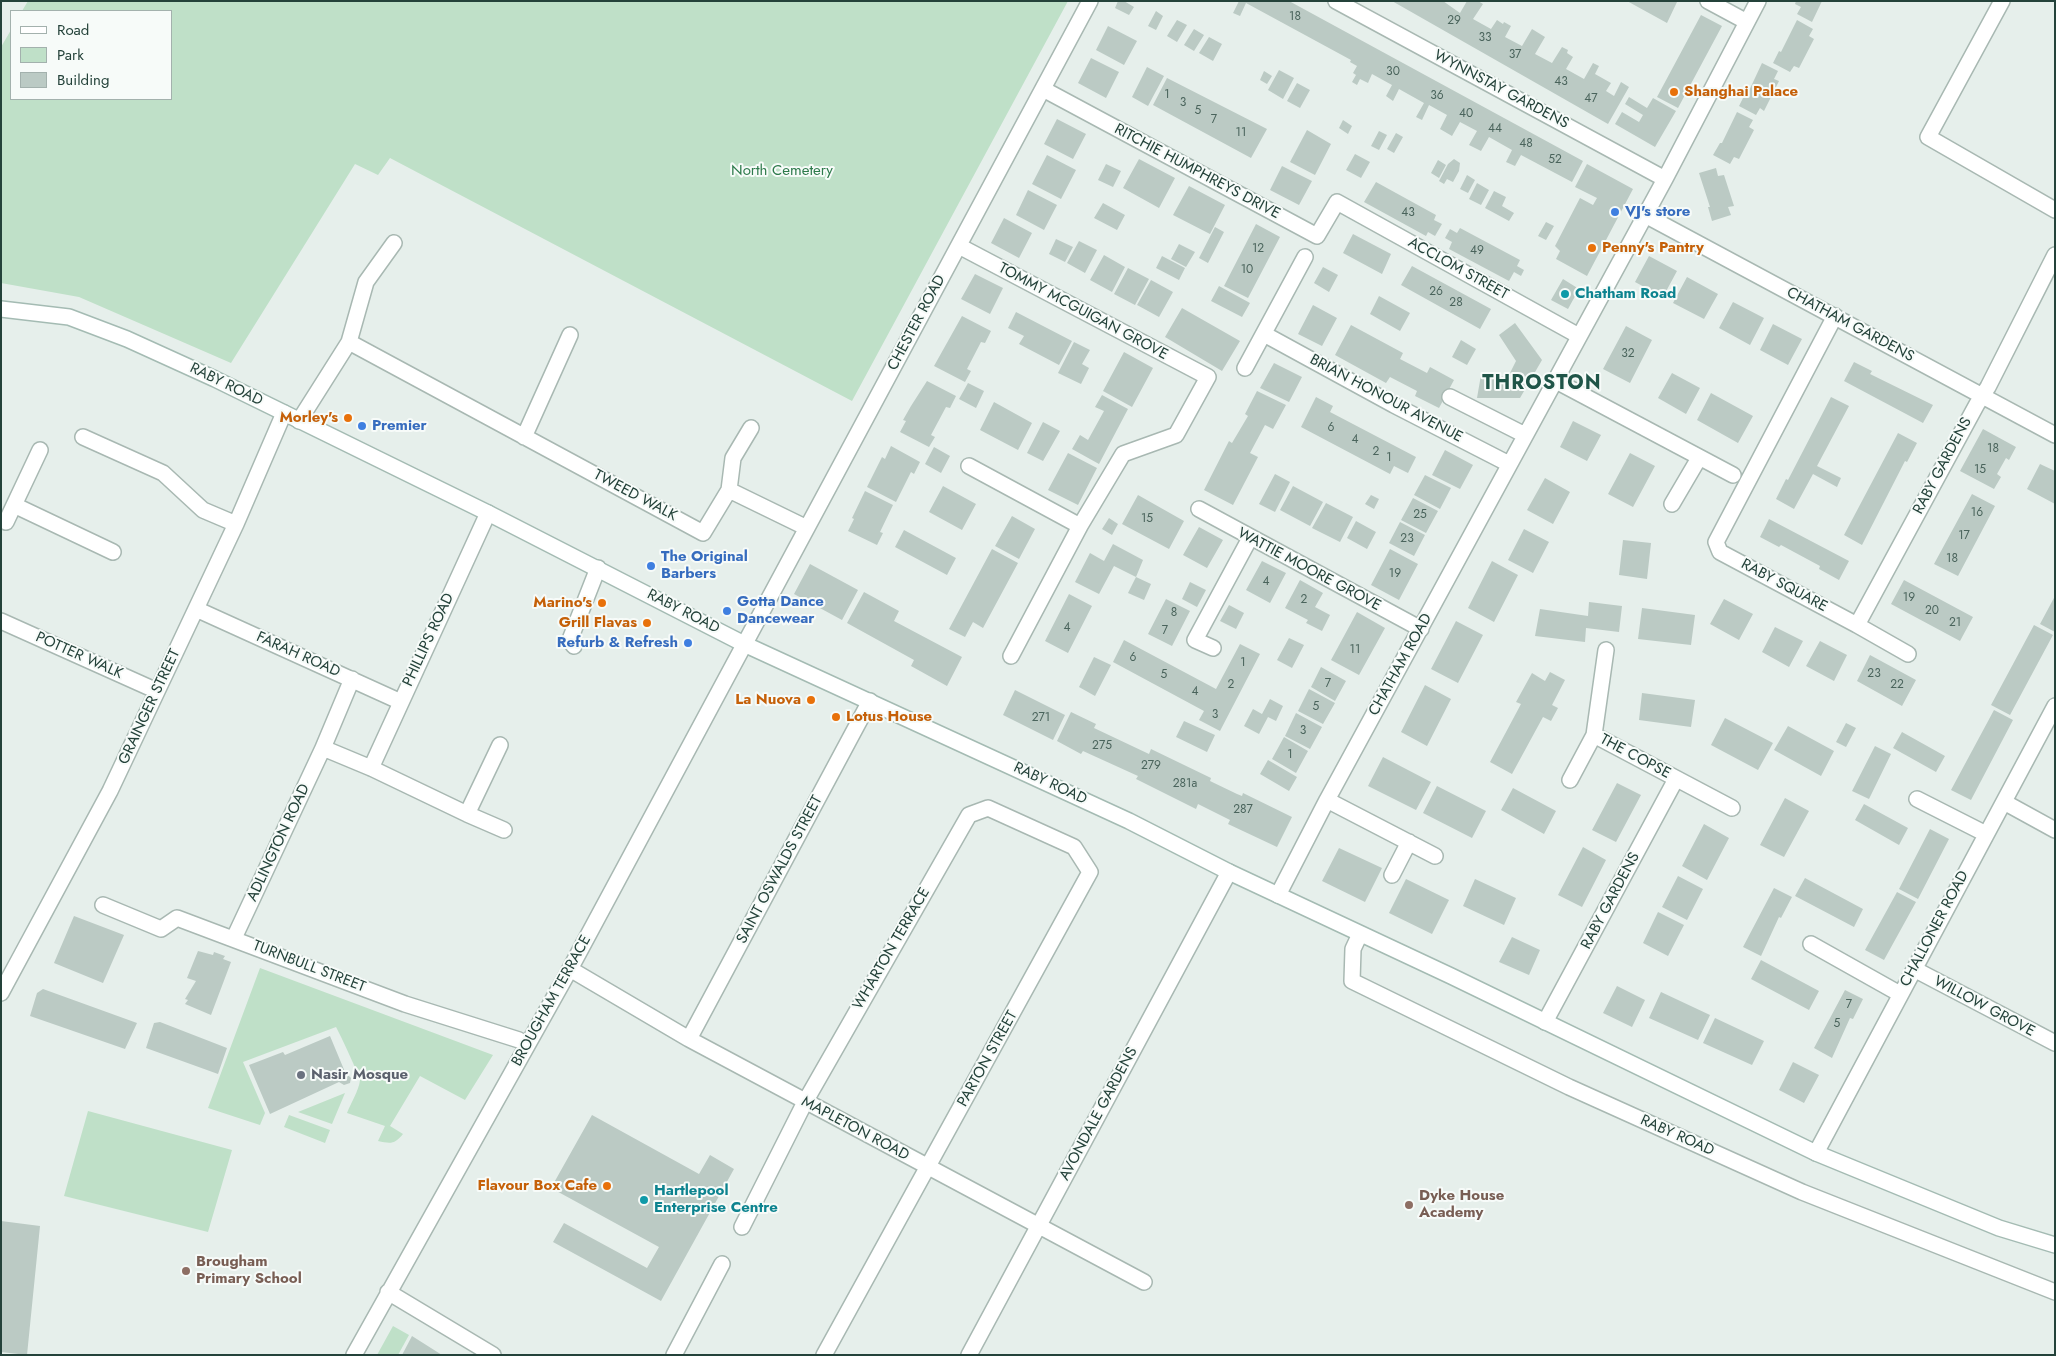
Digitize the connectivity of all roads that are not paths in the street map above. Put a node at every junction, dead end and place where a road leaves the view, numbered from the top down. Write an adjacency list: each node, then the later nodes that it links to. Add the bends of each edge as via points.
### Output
1 (1090, 1): 7 (street, CHESTER ROAD)
2 (1336, 1): 8 (street, WYNNSTAY GARDENS)
3 (1708, 1): 6 (street)
4 (1758, 1): 6 (street, CHATHAM ROAD)
5 (2002, 1): 10 (street, via 1928,137)
6 (1747, 22): 8 (street, CHATHAM ROAD)
7 (1043, 89): 9 (street, RITCHIE HUMPHREYS DRIVE, via 1316,236); 13 (street, CHESTER ROAD)
8 (1665, 179): 11 (street, CHATHAM ROAD)
9 (1337, 202): 20 (street, ACCLOM STREET)
10 (2055, 210)
11 (1645, 216): 17 (street, CHATHAM GARDENS); 20 (street, CHATHAM ROAD)
12 (394, 243): 21 (street, via 366,282)
13 (959, 246): 45 (street, TOMMY MCGUIGAN GROVE, via 1208,377 1176,435 1123,454); 46 (street, CHESTER ROAD)
14 (2055, 254): 24 (street, RABY GARDENS)
15 (1305, 258): 18 (street)
16 (1, 309): 26 (street, RABY ROAD, via 69,317 136,343)
17 (1835, 316): 24 (street, CHATHAM GARDENS); 52 (street, RABY SQUARE, via 1716,542 1720,552)
18 (1264, 334): 22 (street); 35 (street, BRIAN HONOUR AVENUE)
19 (570, 335): 31 (street)
20 (1579, 336): 23 (street, CHATHAM ROAD)
21 (349, 342): 27 (street); 31 (street, TWEED WALK)
22 (1245, 368)
23 (1556, 381): 29 (street, CHATHAM ROAD); 34 (street)
24 (1982, 396): 30 (street, CHATHAM GARDENS); 52 (street, RABY GARDENS)
25 (1450, 397): 29 (street)
26 (284, 413): 27 (street, RABY ROAD); 43 (street, GRAINGER STREET)
27 (299, 421): 42 (street, RABY ROAD)
28 (751, 428): 38 (street, TWEED WALK, via 732,458)
29 (1525, 435): 35 (street, CHATHAM ROAD)
30 (2055, 435)
31 (524, 436): 38 (street, TWEED WALK, via 703,533)
32 (83, 437): 43 (street, via 164,473 203,510)
33 (40, 450): 40 (street)
34 (1698, 458): 37 (street); 39 (street)
35 (1509, 464): 53 (street, CHATHAM ROAD)
36 (969, 466): 45 (street)
37 (1733, 475)
38 (729, 490): 46 (street)
39 (1672, 504)
40 (14, 505): 44 (street); 48 (street)
41 (1199, 509): 47 (street, WATTIE MOORE GROVE)
42 (488, 513): 49 (street, RABY ROAD); 63 (street, PHILLIPS ROAD)
43 (236, 524): 50 (street, GRAINGER STREET)
44 (3, 525)
45 (1080, 526): 59 (street)
46 (807, 528): 54 (street, CHESTER ROAD)
47 (1250, 538): 53 (street, WATTIE MOORE GROVE); 56 (street, via 1195,640)
48 (114, 552)
49 (598, 568): 54 (street, RABY ROAD); 55 (street, via 571,637)
50 (196, 609): 60 (street, FARAH ROAD); 61 (street, GRAINGER STREET)
51 (1, 621): 61 (street, POTTER WALK)
52 (1857, 625): 58 (street)
53 (1420, 629): 72 (street, CHATHAM ROAD)
54 (744, 644): 62 (street, RABY ROAD); 89 (street, BROUGHAM TERRACE)
55 (574, 646)
56 (1213, 648)
57 (1606, 650): 65 (street, THE COPSE)
58 (1908, 654)
59 (1011, 656)
60 (352, 679): 63 (street, FARAH ROAD); 67 (street, ADLINGTON ROAD)
61 (157, 691): 91 (street, GRAINGER STREET, via 105,800)
62 (870, 701): 82 (street, RABY ROAD, via 1129,821); 94 (street, SAINT OSWALDS STREET)
63 (401, 702): 68 (street, PHILLIPS ROAD)
64 (2055, 706): 73 (street, CHALLONER ROAD)
65 (1594, 735): 69 (street, THE COPSE); 70 (street, THE COPSE)
66 (500, 745): 76 (street)
67 (323, 748): 68 (street); 87 (street, ADLINGTON ROAD)
68 (371, 768): 76 (street)
69 (1676, 779): 75 (street, THE COPSE); 93 (street, RABY GARDENS)
70 (1570, 780)
71 (1917, 799): 79 (street)
72 (1327, 800): 80 (street); 84 (street, CHATHAM ROAD)
73 (2004, 802): 78 (street); 79 (street, CHALLONER ROAD)
74 (988, 808): 97 (street, WHARTON TERRACE, via 969,815); 99 (street, PARTON STREET, via 1074,847 1090,872)
75 (1732, 808)
76 (467, 814): 77 (street)
77 (504, 830)
78 (2055, 830)
79 (1986, 834): 90 (street, CHALLONER ROAD)
80 (1409, 842): 81 (street); 83 (street)
81 (1435, 856)
82 (1229, 872): 84 (street, RABY ROAD); 100 (street, AVONDALE GARDENS)
83 (1392, 876)
84 (1278, 895): 86 (street, RABY ROAD)
85 (103, 905): 87 (street, TURNBULL STREET, via 161,929 177,918)
86 (1360, 934): 93 (street, RABY ROAD); 106 (street, RABY ROAD, via 1353,949 1352,981 1569,1087 1785,1184)
87 (234, 938): 95 (street, TURNBULL STREET, via 405,1004)
88 (1811, 944): 92 (street)
89 (570, 969): 94 (street, MAPLETON ROAD); 105 (street, BROUGHAM TERRACE)
90 (1914, 970): 92 (street, CHALLONER ROAD); 96 (street, WILLOW GROVE)
91 (1, 993)
92 (1900, 994): 98 (street, CHALLONER ROAD)
93 (1545, 1022): 98 (street, RABY ROAD)
94 (689, 1039): 97 (street, MAPLETON ROAD)
95 (519, 1040)
96 (2055, 1044)
97 (806, 1102): 99 (street, MAPLETON ROAD); 101 (street, WHARTON TERRACE)
98 (1816, 1153): 102 (street, RABY ROAD, via 1999,1228)
99 (928, 1168): 100 (street, MAPLETON ROAD); 110 (street, PARTON STREET)
100 (1038, 1226): 104 (street, MAPLETON ROAD); 111 (street, AVONDALE GARDENS)
101 (742, 1228)
102 (2055, 1245)
103 (722, 1264): 109 (street)
104 (1144, 1282)
105 (388, 1292): 107 (street, BROUGHAM TERRACE); 108 (street)
106 (2055, 1292)
107 (354, 1355)
108 (493, 1355)
109 (674, 1355)
110 (824, 1355)
111 (969, 1355)

